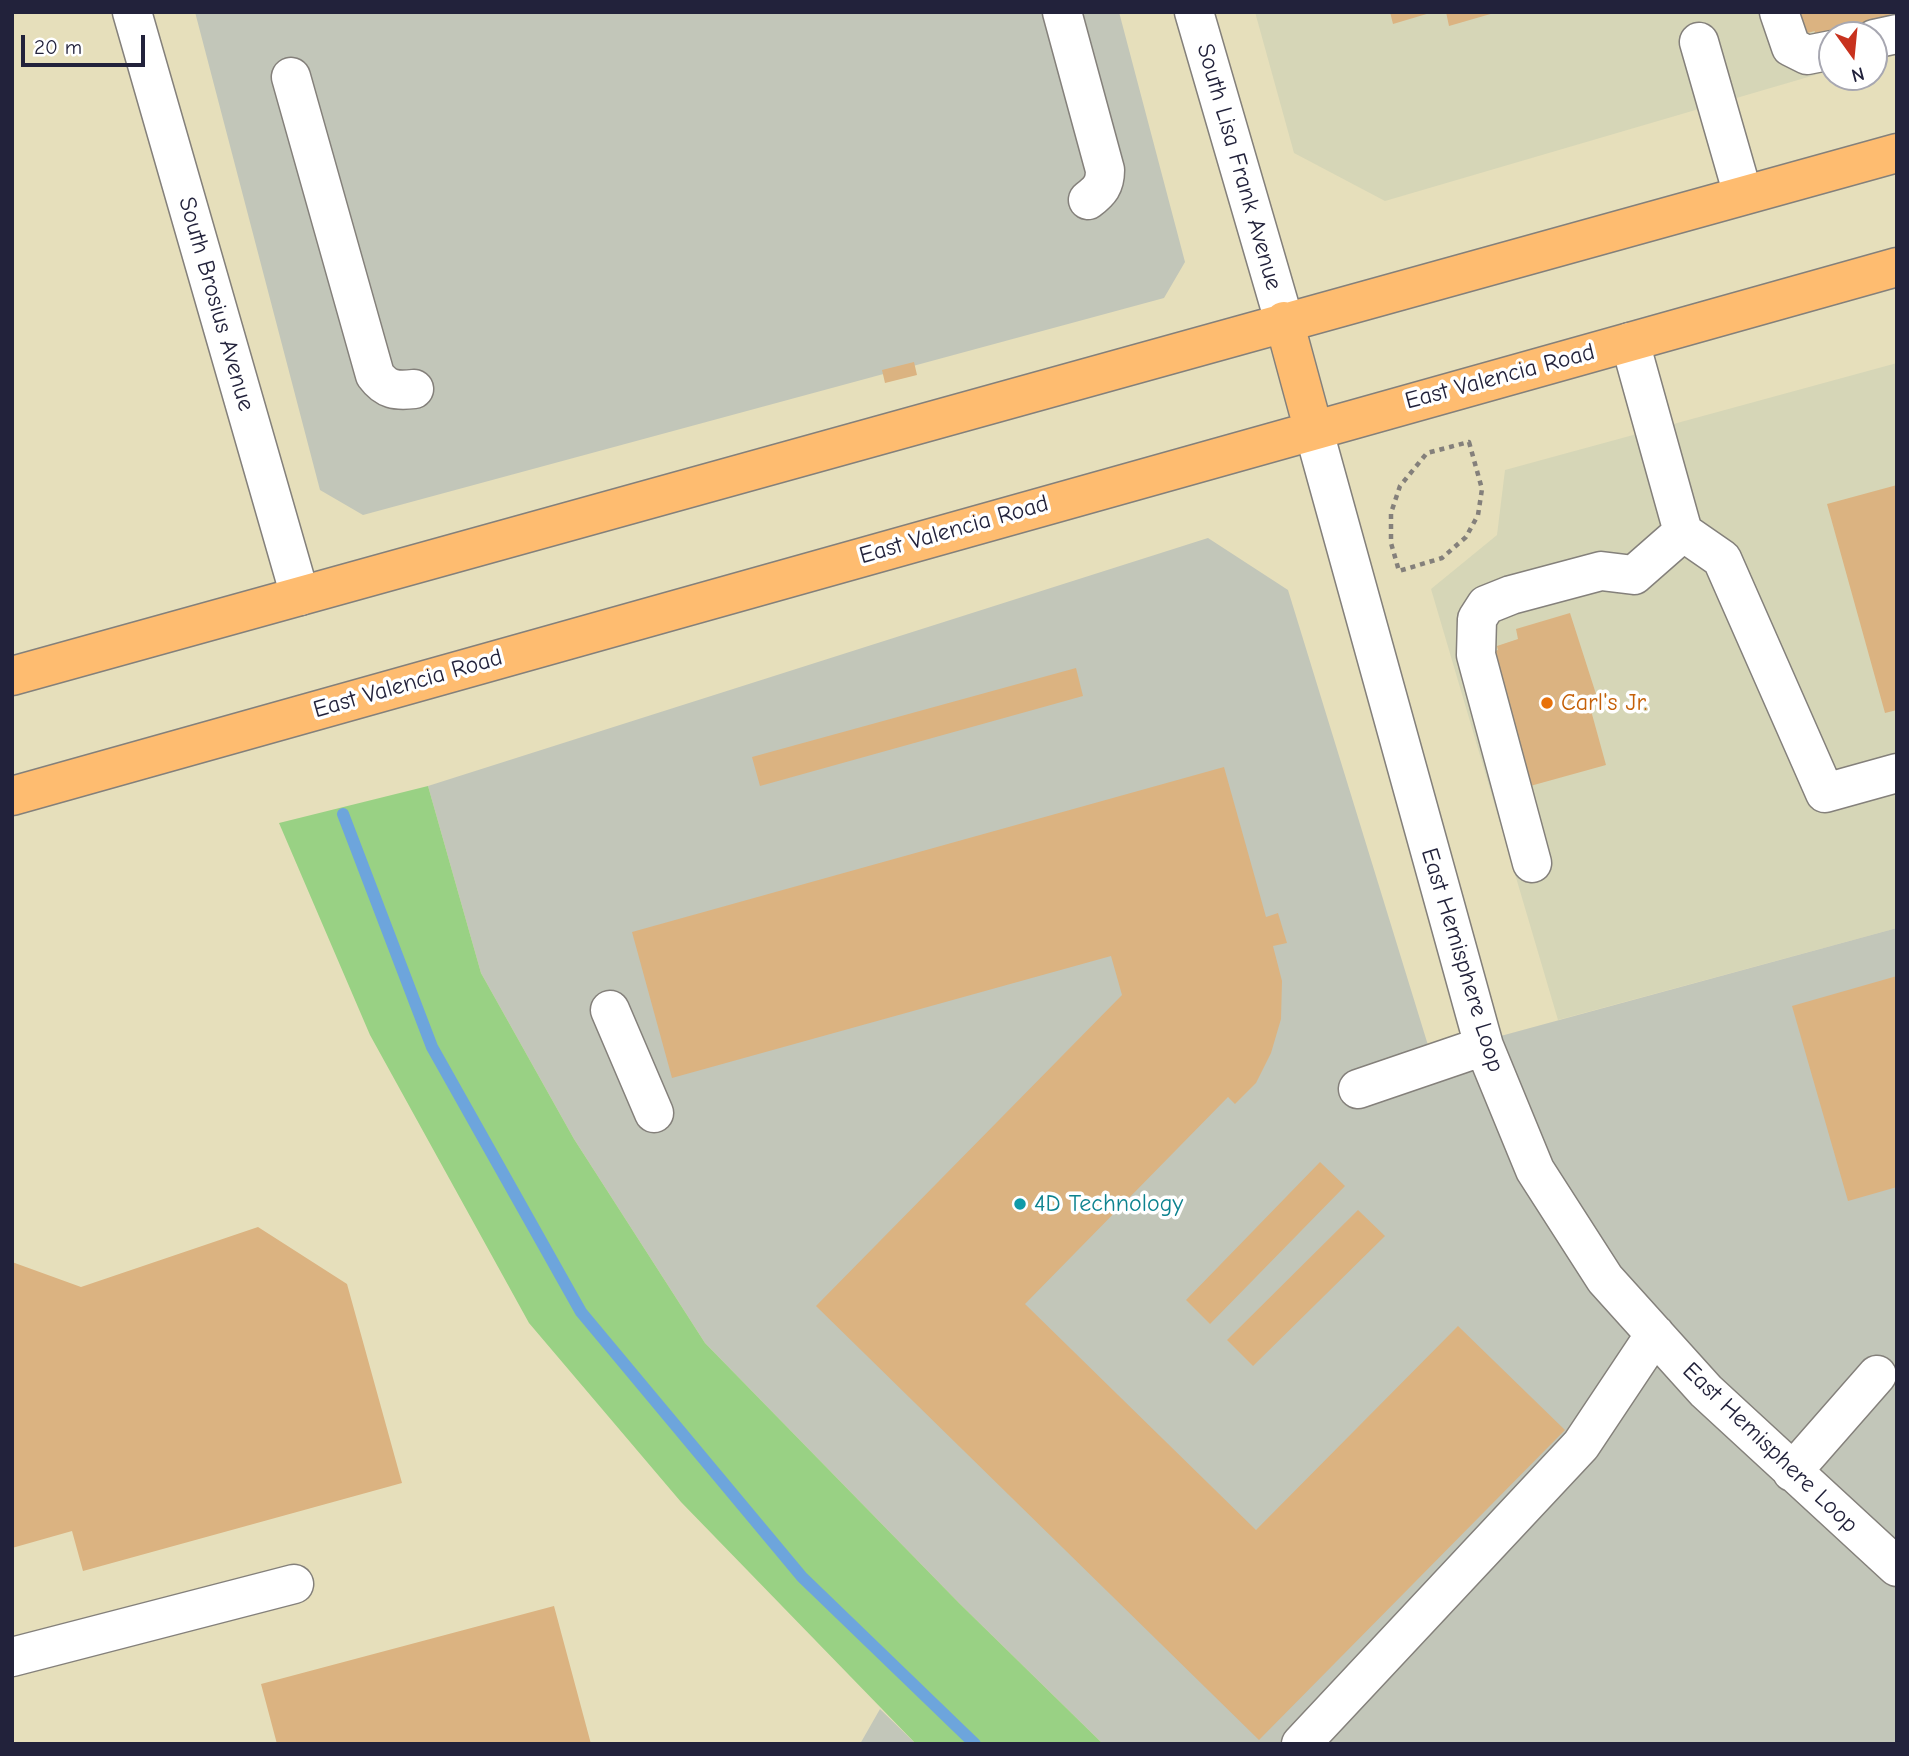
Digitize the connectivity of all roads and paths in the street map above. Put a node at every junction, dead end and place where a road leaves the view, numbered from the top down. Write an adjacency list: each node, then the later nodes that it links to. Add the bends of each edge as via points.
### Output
1 (132, 12): 18 (street, South Brosius Avenue)
2 (1062, 12): 10 (street, via 1105,170 1100,191)
3 (1194, 12): 12 (street, South Lisa Frank Avenue)
4 (1779, 12): 6 (street, via 1791,47 1807,55)
5 (1699, 42): 9 (street)
6 (1818, 53)
7 (291, 77): 14 (street, via 375,375 383,386 397,391)
8 (1897, 153): 9 (main road)
9 (1743, 195): 12 (main road)
10 (1088, 200)
11 (1897, 267): 13 (main road, East Valencia Road)
12 (1284, 321): 15 (main road); 18 (main road)
13 (1630, 342): 15 (main road, East Valencia Road); 17 (street)
14 (414, 389)
15 (1313, 429): 20 (main road, East Valencia Road); 26 (street, East Hemisphere Loop)
16 (1427, 453): 16 (path, via 1400,486 1391,513 1391,543 1399,571 1441,558 1466,537 1479,515 1482,489 1469,442)
17 (1683, 532): 21 (street, via 1722,559 1825,793); 24 (street, via 1634,575 1601,571 1511,595 1486,605 1477,619 1476,655)
18 (300, 596): 19 (main road)
19 (12, 676)
20 (138, 760): 22 (main road, East Valencia Road); 23 (main road)
21 (1897, 773)
22 (12, 796)
23 (12, 811)
24 (1532, 863)
25 (610, 1010): 28 (street)
26 (1483, 1046): 27 (street); 29 (street, East Hemisphere Loop, via 1535,1170 1605,1279)
27 (1358, 1089)
28 (654, 1113)
29 (1655, 1334): 31 (street, East Hemisphere Loop, via 1706,1391); 35 (street, via 1581,1445)
30 (1877, 1375): 31 (street)
31 (1792, 1472): 32 (street, East Hemisphere Loop)
32 (1897, 1567)
33 (293, 1584): 34 (street)
34 (12, 1657)
35 (1301, 1744)

